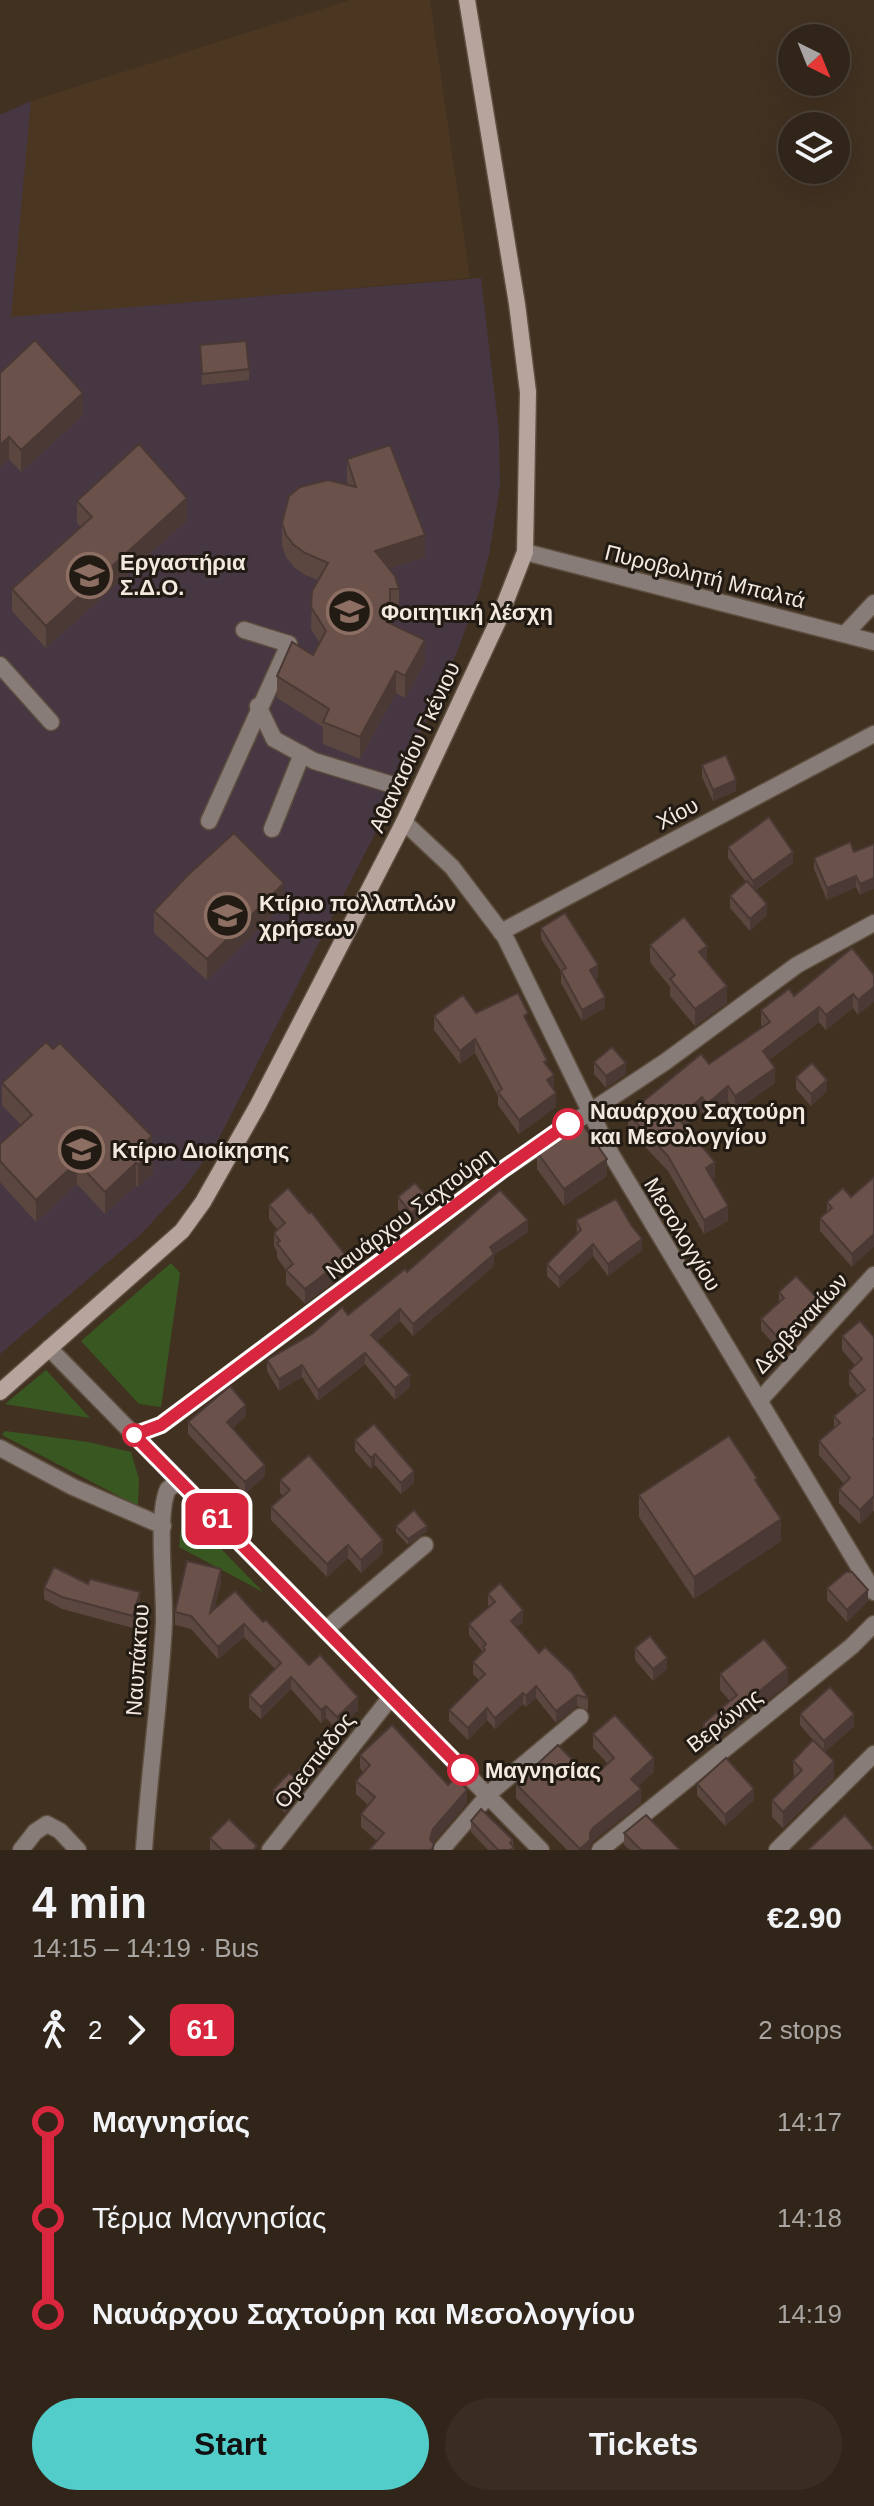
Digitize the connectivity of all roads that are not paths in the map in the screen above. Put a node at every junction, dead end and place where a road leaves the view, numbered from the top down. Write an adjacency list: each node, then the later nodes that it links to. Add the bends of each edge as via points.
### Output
1 (467, 0): 2 (street, Αθανασίου Γκένιου, via 528,392)
2 (525, 552): 5 (street, Πυροβολητή Μπαλτά); 14 (street, Αθανασίου Γκένιου)
3 (874, 603): 5 (street)
4 (244, 630): 8 (street, via 289,644)
5 (845, 634): 6 (street, Πυροβολητή Μπαλτά)
6 (874, 642)
7 (0, 665): 9 (street)
8 (258, 706): 11 (street, via 274,739); 13 (street)
9 (51, 722)
10 (874, 734): 17 (street, Χίου)
11 (302, 754): 12 (street); 15 (street)
12 (393, 785)
13 (209, 821)
14 (404, 822): 17 (street, Μεσολογγίου, via 452,867); 20 (street, Αθανασίου Γκένιου, via 203,1202 182,1231)
15 (272, 829)
16 (874, 923): 18 (street, Ναυάρχου Σαχτούρη, via 797,965)
17 (501, 932): 18 (street, Μεσολογγίου)
18 (588, 1112): 22 (street, Μεσολογγίου); 23 (street, Ναυάρχου Σαχτούρη, via 161,1425)
19 (874, 1275): 22 (street, Δερβενακίων)
20 (49, 1348): 21 (street, Αθανασίου Γκένιου); 23 (street)
21 (0, 1392)
22 (759, 1401): 28 (street, Μεσολογγίου)
23 (134, 1435): 25 (street)
24 (0, 1448): 26 (street)
25 (180, 1481): 26 (street, Ναυπάκτου, via 166,1493); 30 (street)
26 (163, 1526): 37 (street, Ναυπάκτου, via 162,1661)
27 (425, 1545): 30 (street)
28 (874, 1592)
29 (874, 1624): 41 (street, Βερώνης)
30 (325, 1630): 31 (street)
31 (391, 1697): 34 (street); 38 (street, Ορεστιάδος)
32 (580, 1717): 34 (street)
33 (874, 1754): 42 (street)
34 (488, 1796): 39 (street); 40 (street)
35 (21, 1850): 36 (street, via 47,1824)
36 (78, 1850)
37 (144, 1850)
38 (270, 1850)
39 (441, 1850)
40 (541, 1850)
41 (600, 1850)
42 (777, 1850)

